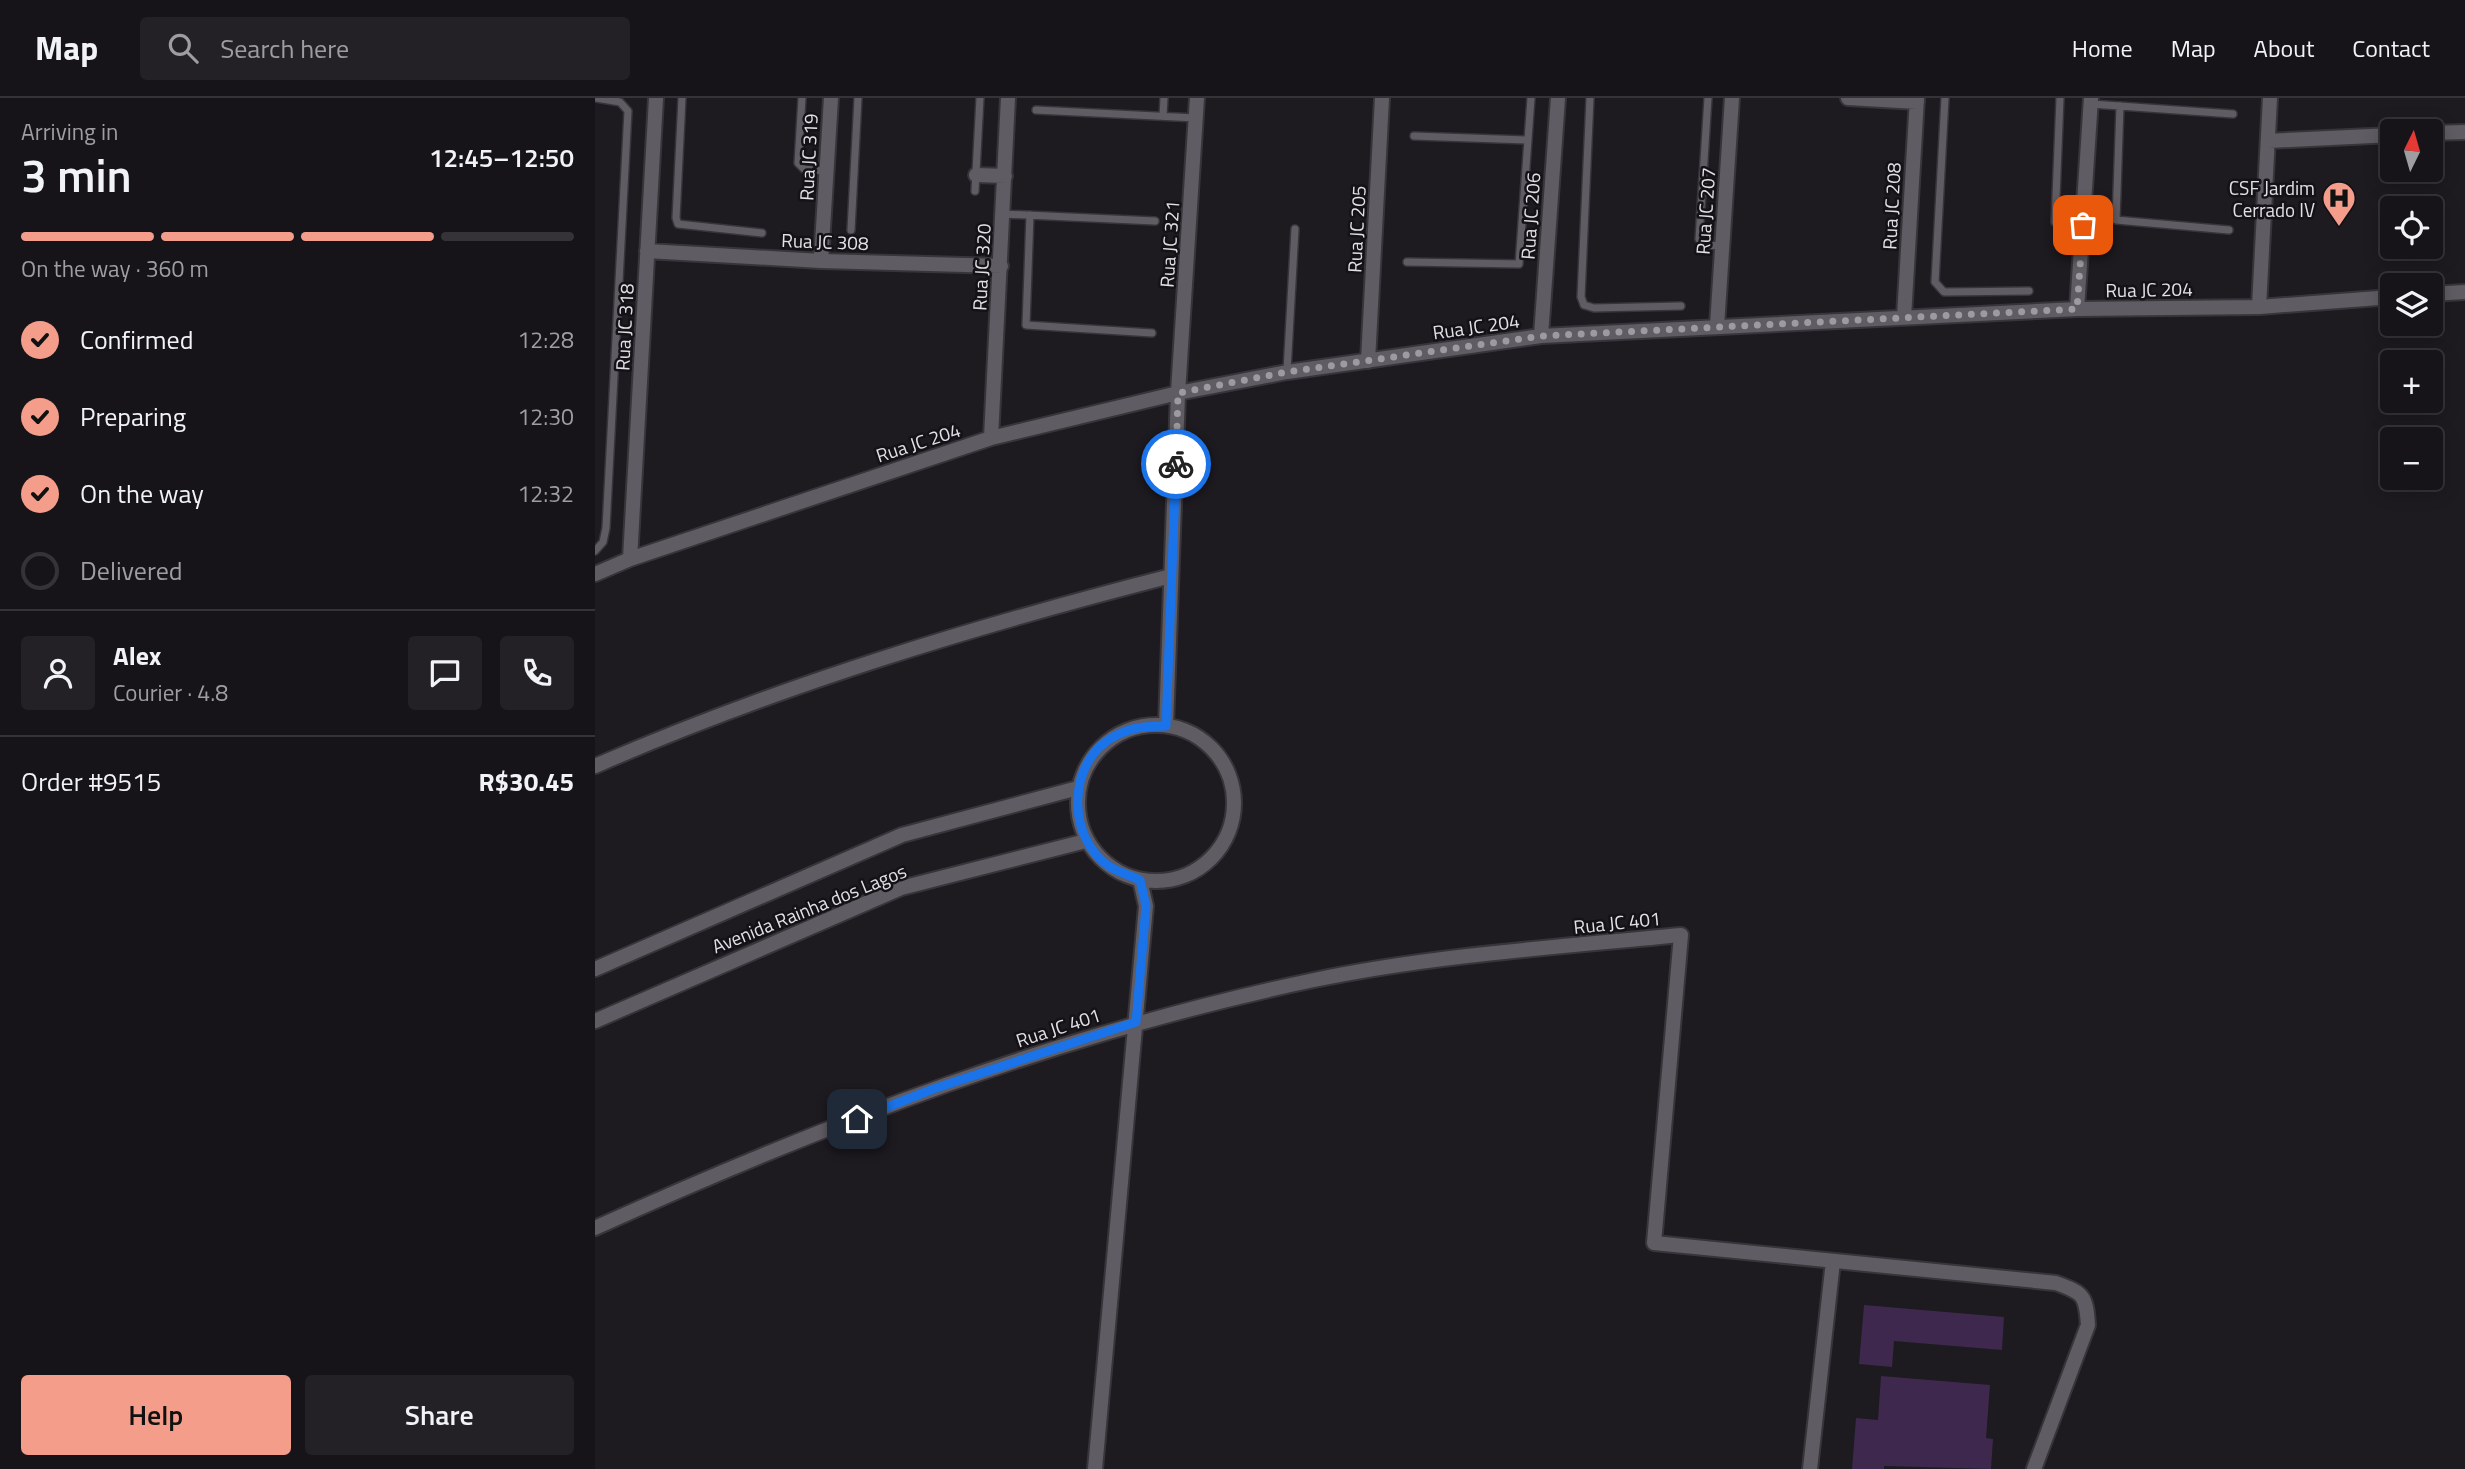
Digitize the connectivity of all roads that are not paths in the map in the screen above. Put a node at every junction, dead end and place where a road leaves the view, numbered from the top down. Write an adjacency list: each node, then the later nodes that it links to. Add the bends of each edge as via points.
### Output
1 (596, 98): 66 (lane, via 620,102 628,111 606,528)
2 (656, 98): 47 (street, Rua JC 318)
3 (682, 98): 45 (lane, via 678,224)
4 (802, 98): 34 (lane, via 800,167)
5 (831, 98): 34 (street, Rua JC 319)
6 (858, 98): 43 (lane)
7 (980, 98): 35 (lane)
8 (1008, 98): 36 (street, Rua JC 320)
9 (1164, 98): 26 (lane)
10 (1197, 98): 27 (street, Rua JC 321)
11 (1382, 98): 62 (street, Rua JC 205)
12 (1531, 98): 32 (lane)
13 (1557, 98): 61 (street, Rua JC 206)
14 (1590, 98): 55 (lane, via 1584,305)
15 (1708, 98): 46 (lane, via 1699,239 1703,246)
16 (1732, 98): 46 (street, Rua JC 207)
17 (1848, 98): 21 (street)
18 (1945, 98): 51 (lane, via 1935,282 1944,292)
19 (2060, 98): 41 (lane, via 2055,222)
20 (2270, 98): 33 (street)
21 (1917, 100): 58 (street, Rua JC 208)
22 (2090, 101): 23 (lane); 41 (street)
23 (2120, 106): 25 (lane); 44 (lane, via 2116,220)
24 (1036, 110): 26 (lane)
25 (2233, 114)
26 (1163, 117): 27 (lane)
27 (1197, 118): 64 (street, Rua JC 321)
28 (2465, 132): 29 (street)
29 (2443, 133)
30 (1414, 136): 32 (lane)
31 (2380, 136): 33 (street)
32 (1527, 140): 49 (lane, via 1519,264)
33 (2268, 141): 56 (street)
34 (827, 171): 48 (street, Rua JC 319)
35 (976, 175): 36 (street); 37 (lane)
36 (1005, 176): 38 (street, Rua JC 320)
37 (975, 191)
38 (1003, 214): 39 (lane); 50 (street, Rua JC 320)
39 (1030, 215): 40 (lane); 60 (lane, via 1026,325)
40 (1155, 221)
41 (2083, 225): 57 (street)
42 (1295, 229): 63 (lane)
43 (851, 230)
44 (2229, 230)
45 (762, 233)
46 (1723, 246): 59 (street, Rua JC 207)
47 (647, 251): 48 (street, Rua JC 308); 67 (street, Rua JC 318)
48 (821, 261): 50 (street, Rua JC 308)
49 (1407, 262)
50 (1001, 266): 65 (street, Rua JC 320)
51 (2029, 291)
52 (2465, 292): 53 (street)
53 (2443, 293)
54 (2380, 298): 56 (street, Rua JC 204)
55 (1681, 306)
56 (2259, 307): 57 (street, Rua JC 204)
57 (2077, 309): 58 (street, Rua JC 204)
58 (1904, 317): 59 (street, Rua JC 204)
59 (1717, 326): 61 (street, Rua JC 204)
60 (1152, 333)
61 (1541, 336): 62 (street, Rua JC 204)
62 (1368, 361): 63 (street, Rua JC 204)
63 (1287, 372): 64 (street, Rua JC 204)
64 (1178, 393): 65 (street, Rua JC 204); 69 (street, Rua JC 321)
65 (991, 438): 67 (street, Rua JC 204)
66 (595, 551)
67 (629, 559): 68 (street, Rua JC 204)
68 (595, 574)
69 (1171, 576): 70 (street, Rua JC 321); 71 (street, via 906,651 717,717)
70 (1166, 726): 72 (street, via 1139,726 1111,738 1089,760); 74 (street, via 1198,737 1220,758 1231,780 1235,805 1226,838 1205,864 1174,879)
71 (595, 766)
72 (1078, 788): 73 (street, via 1077,815); 75 (street, Avenida Rainha dos Lagos, via 902,835)
73 (1086, 841): 74 (street, via 1109,866); 76 (street, Avenida Rainha dos Lagos, via 901,888)
74 (1140, 880): 77 (street, via 1146,906)
75 (595, 969)
76 (595, 1021)
77 (1136, 1022): 78 (street, Rua JC 401, via 933,1089); 79 (street, Rua JC 401, via 1316,979 1487,954 1681,935 1654,1243); 80 (street)
78 (595, 1228)
79 (1833, 1261): 81 (street); 82 (street, via 2056,1283 2077,1290 2086,1302 2088,1325)
80 (1095, 1469)
81 (1810, 1469)
82 (2034, 1469)

